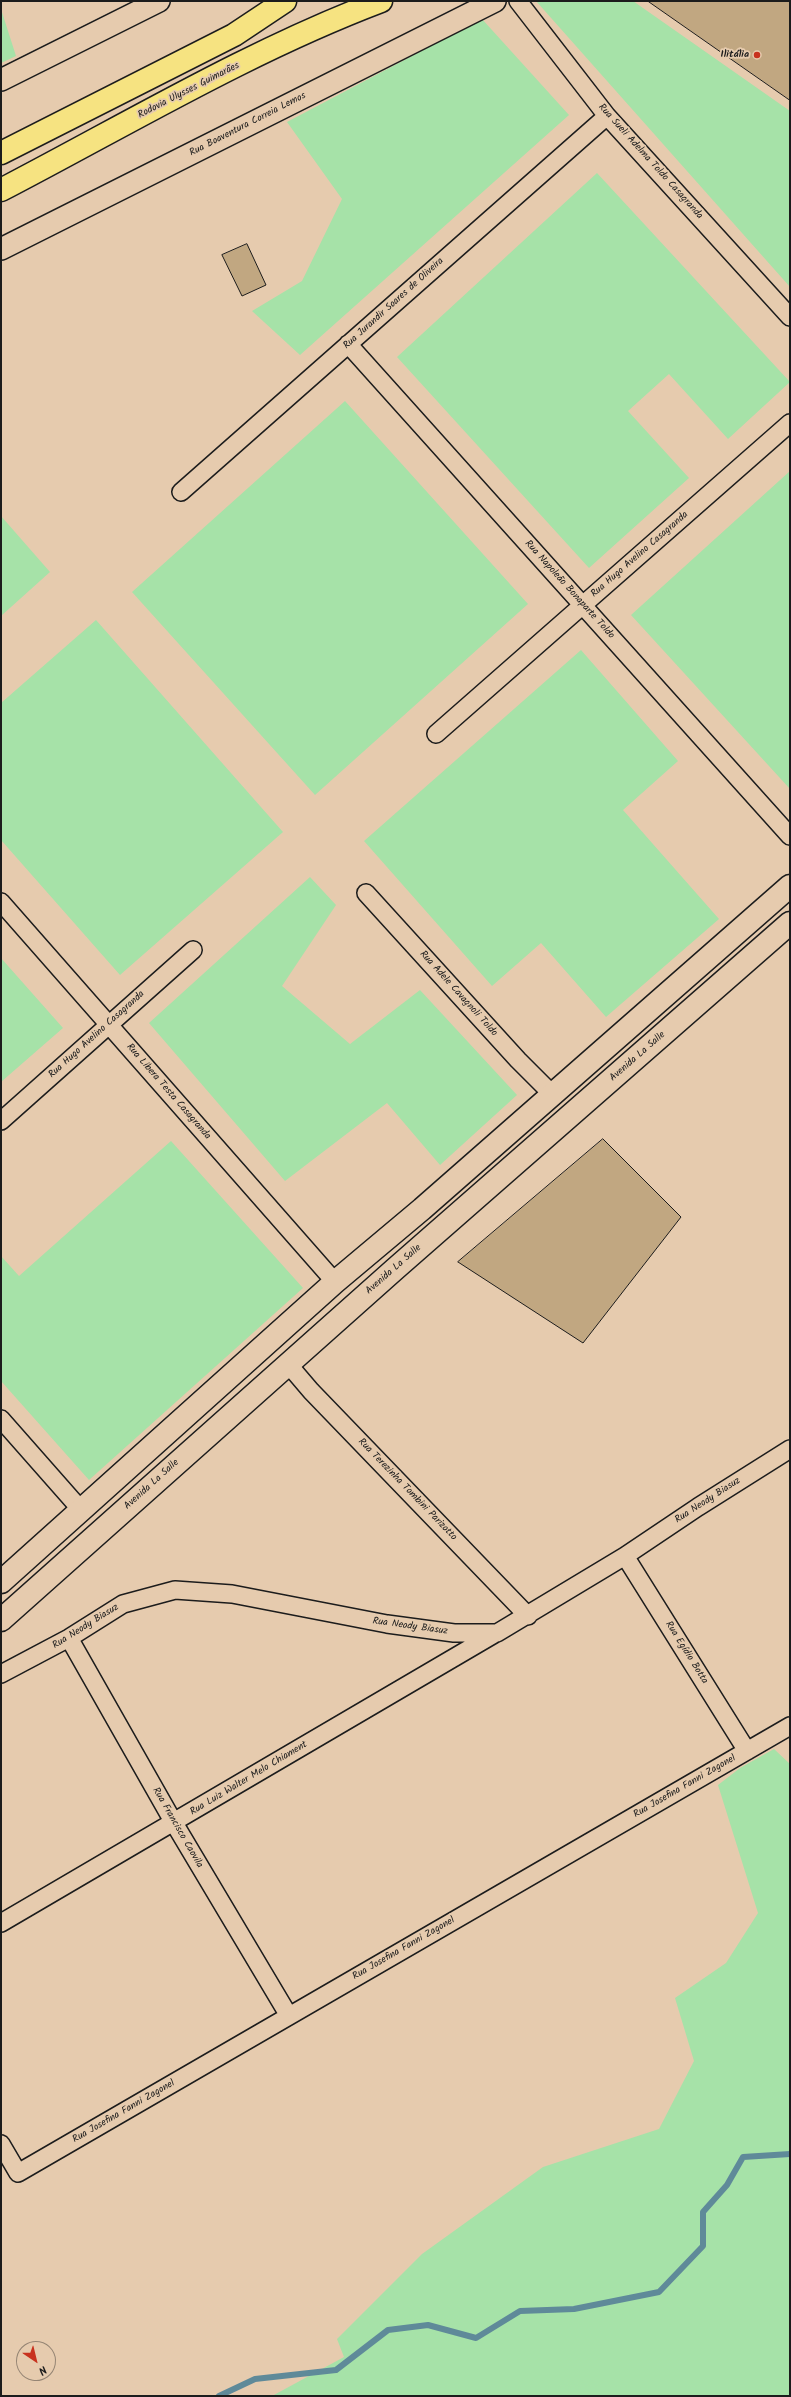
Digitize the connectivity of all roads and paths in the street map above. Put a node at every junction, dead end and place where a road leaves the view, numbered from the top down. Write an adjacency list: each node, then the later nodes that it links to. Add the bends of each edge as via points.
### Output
1 (159, 1): 6 (street)
2 (285, 1): 8 (highway, via 234,35)
3 (381, 1): 9 (highway, Rodovia Ulysses Guimarães, via 342,16 248,61)
4 (495, 1): 10 (street, Rua Boaventura Correia Lemos)
5 (518, 1): 7 (street, Rua Sueli Adelma Toldo Casagranda)
6 (1, 80)
7 (607, 116): 11 (street, Rua Sueli Adelma Toldo Casagranda); 12 (street, Rua Jurandir Soares de Oliveira)
8 (1, 153)
9 (1, 190)
10 (1, 249)
11 (790, 317)
12 (348, 344): 14 (street, Rua Jurandir Soares de Oliveira); 15 (street, Rua Napoleão Bonaparte Toldo)
13 (790, 423): 15 (street, Rua Hugo Avelino Casagranda)
14 (181, 492)
15 (583, 605): 16 (street, Rua Hugo Avelino Casagranda); 17 (street, Rua Napoleão Bonaparte Toldo)
16 (436, 734)
17 (790, 836)
18 (790, 886): 21 (main road)
19 (366, 893): 26 (street, Rua Adele Cavagnoli Toldo)
20 (1, 902): 25 (street, Rua Libera Testa Casagranda)
21 (754, 918): 23 (main road); 26 (main road)
22 (790, 923): 23 (main road, Avenida La Salle)
23 (772, 940): 29 (main road, Avenida La Salle)
24 (193, 950): 25 (street, Rua Hugo Avelino Casagranda)
25 (109, 1025): 27 (street, Rua Hugo Avelino Casagranda); 30 (street, Rua Libera Testa Casagranda)
26 (552, 1094): 28 (main road)
27 (1, 1120)
28 (422, 1209): 29 (main road); 30 (main road)
29 (441, 1230): 31 (main road, Avenida La Salle)
30 (335, 1282): 34 (main road)
31 (288, 1364): 37 (street, Rua Terezinha Tombini Parizotto); 38 (main road, Avenida La Salle)
32 (1, 1419): 34 (street)
33 (790, 1449): 35 (street, Rua Neody Biasuz)
34 (82, 1511): 36 (main road)
35 (625, 1556): 37 (street, Rua Neody Biasuz); 43 (street, Rua Egídio Botta)
36 (1, 1582)
37 (528, 1616): 39 (street, Rua Neody Biasuz)
38 (1, 1620)
39 (497, 1633): 40 (street, Rua Neody Biasuz, via 454,1633 387,1624 232,1594 175,1590 122,1604); 44 (street, Rua Luiz Walter Melo Chiament)
40 (69, 1638): 41 (street, Rua Neody Biasuz); 44 (street, Rua Francisco Caovila)
41 (1, 1674)
42 (790, 1726): 43 (street, Rua Josefina Fanni Zagonel)
43 (747, 1751): 46 (street, Rua Josefina Fanni Zagonel)
44 (174, 1823): 45 (street, Rua Luiz Walter Melo Chiament); 46 (street, Rua Francisco Caovila)
45 (1, 1923)
46 (289, 2016): 47 (street, Rua Josefina Fanni Zagonel, via 18,2173)
47 (1, 2144)

